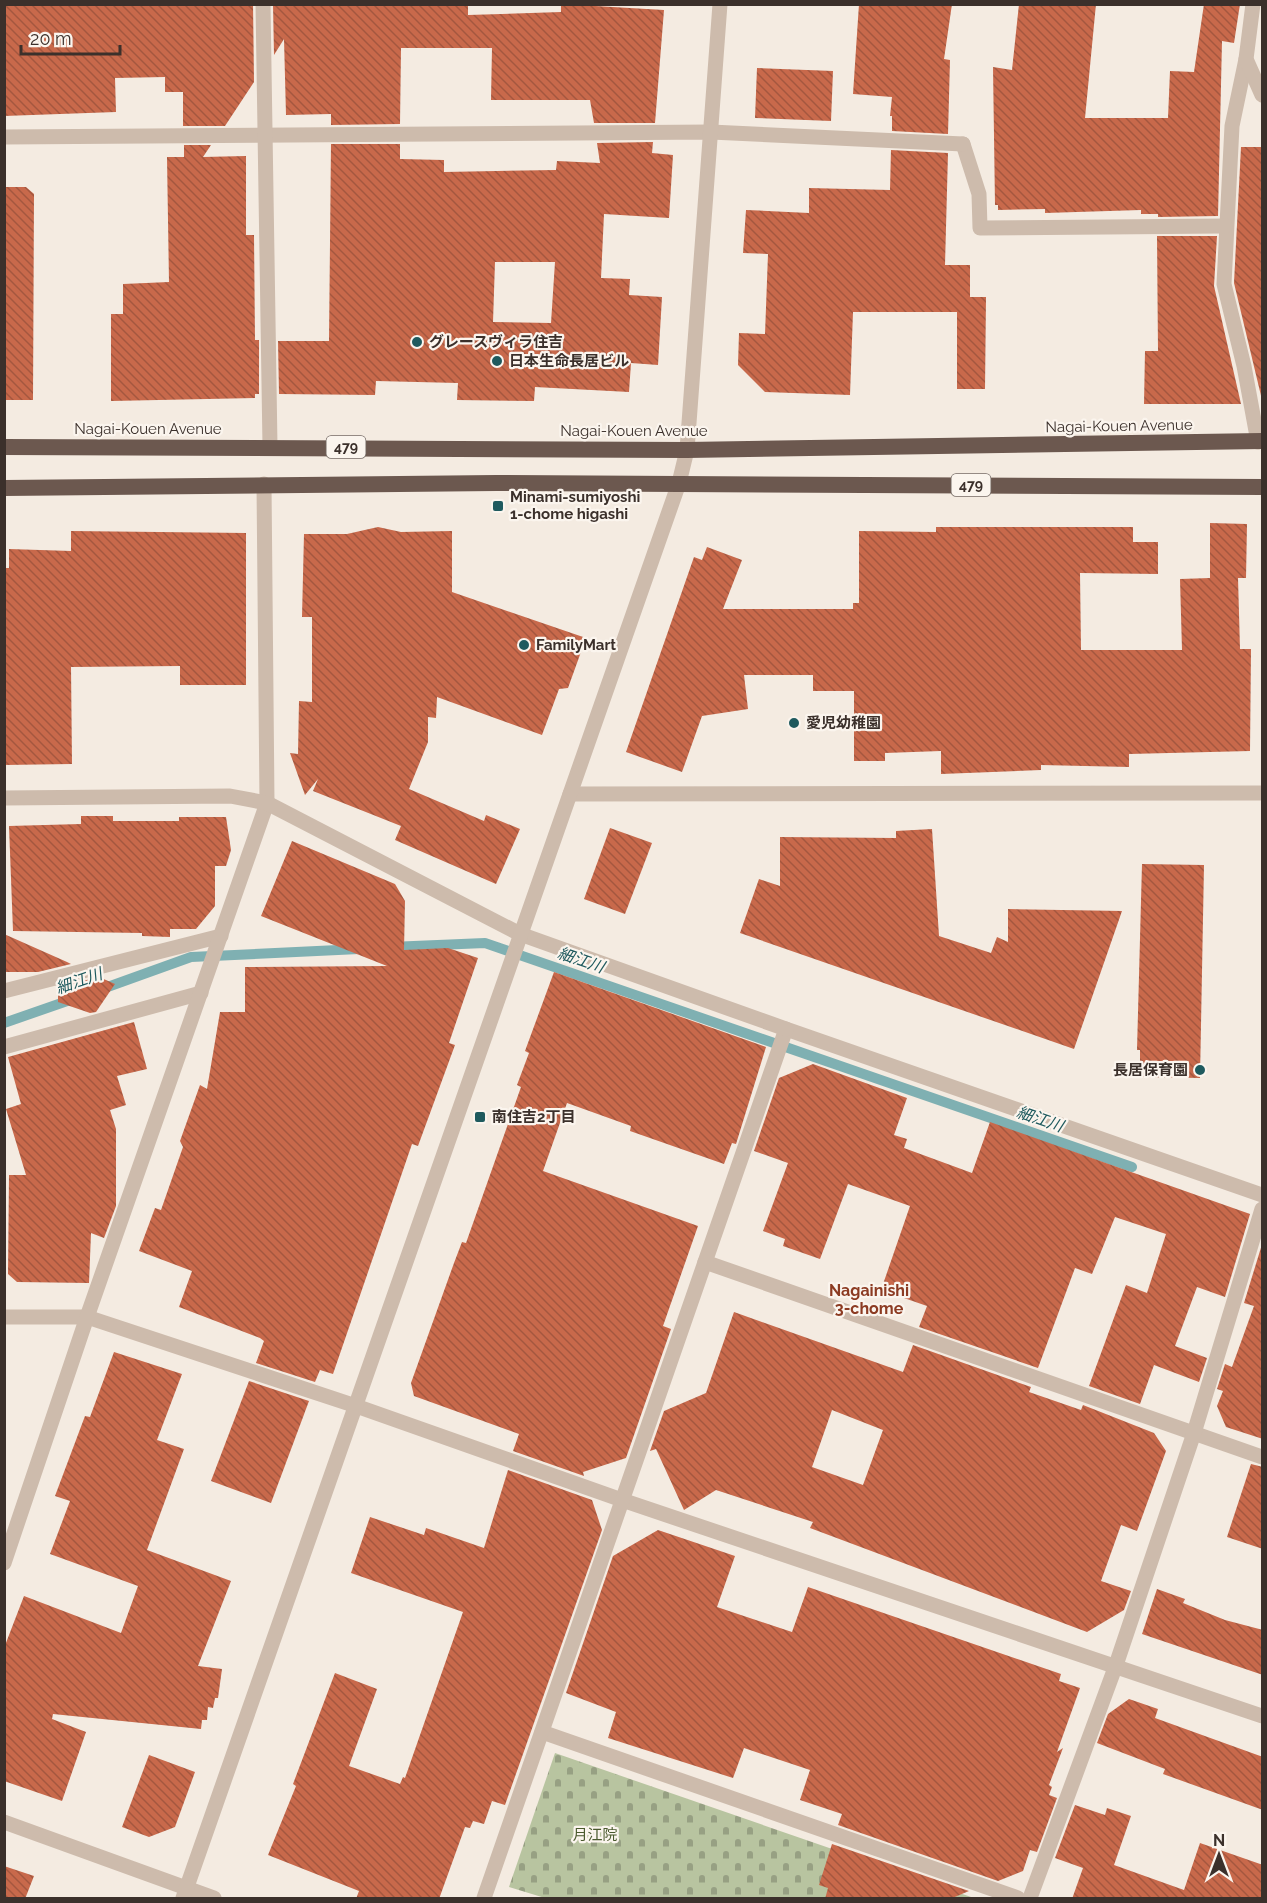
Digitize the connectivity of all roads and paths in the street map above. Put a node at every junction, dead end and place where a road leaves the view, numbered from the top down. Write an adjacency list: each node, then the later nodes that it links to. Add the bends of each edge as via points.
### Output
1 (263, 4): 7 (street)
2 (720, 4): 6 (street)
3 (1253, 4): 4 (street)
4 (1246, 58): 5 (street); 9 (street, via 1232,126)
5 (1263, 95)
6 (711, 132): 7 (street); 9 (street, via 963,144 979,194 980,228); 13 (street)
7 (265, 135): 8 (street); 11 (street)
8 (4, 137)
9 (1225, 226): 10 (street, via 1224,284)
10 (1260, 441): 13 (highway, Nagai-Kouen Avenue / 479)
11 (270, 446): 12 (highway, Nagai-Kouen Avenue / 479); 13 (highway, Nagai-Kouen Avenue / 479)
12 (4, 447)
13 (687, 450): 14 (street)
14 (678, 483): 15 (highway, 479); 16 (highway, 479); 19 (street)
15 (264, 484): 17 (highway, 479); 21 (street)
16 (1263, 487)
17 (4, 488)
18 (1263, 793): 19 (street)
19 (570, 794): 22 (street)
20 (4, 798): 21 (street, via 230,796)
21 (267, 803): 22 (street); 23 (street)
22 (520, 934): 26 (street); 33 (street)
23 (221, 936): 24 (street); 25 (street)
24 (4, 992)
25 (201, 993): 27 (street); 32 (street)
26 (786, 1029): 28 (street); 30 (street)
27 (4, 1047)
28 (1263, 1195)
29 (1263, 1209): 34 (street)
30 (705, 1262): 34 (street); 36 (street)
31 (4, 1317): 32 (street)
32 (87, 1317): 33 (street); 37 (street)
33 (356, 1406): 36 (street); 43 (street)
34 (1194, 1433): 35 (street); 39 (street)
35 (1263, 1457)
36 (622, 1500): 39 (street); 41 (street)
37 (7, 1548): 38 (street)
38 (4, 1563)
39 (1116, 1665): 40 (street); 47 (street)
40 (1263, 1716)
41 (542, 1732): 45 (street); 46 (street)
42 (4, 1822): 43 (street)
43 (185, 1894): 44 (street)
44 (214, 1899)
45 (484, 1899)
46 (1018, 1899)
47 (1030, 1899)

